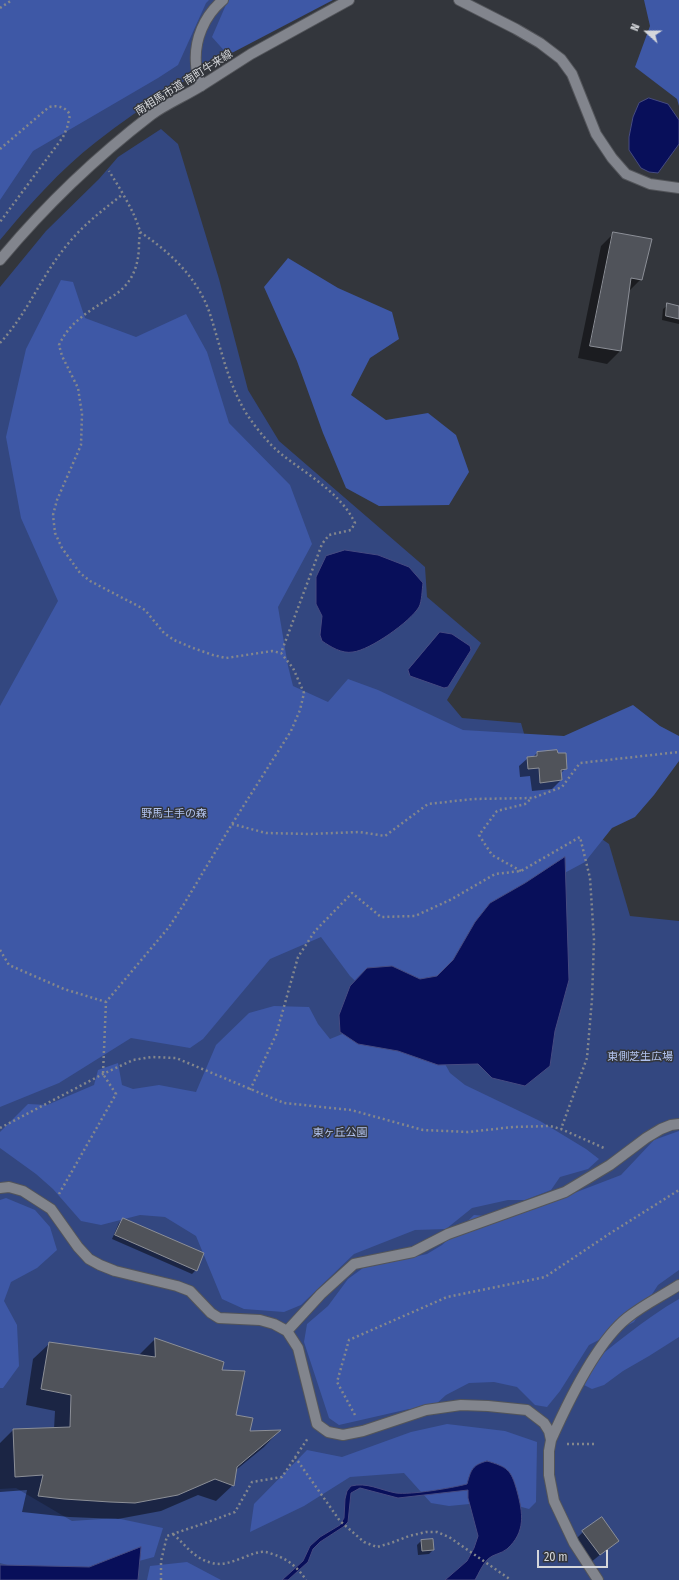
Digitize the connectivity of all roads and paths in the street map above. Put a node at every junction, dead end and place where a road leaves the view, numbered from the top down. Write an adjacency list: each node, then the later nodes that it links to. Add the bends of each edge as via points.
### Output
1 (12, 0): 5 (path)
2 (222, 0): 6 (street, via 204,23 196,43 196,66)
3 (349, 0): 6 (street, 南相馬市道 南町牛来線, via 251,54)
4 (459, 0): 9 (street, via 516,29 561,59 572,74 596,134 626,174 650,184)
5 (0, 8)
6 (201, 86): 8 (street, 南相馬市道 南町牛来線, via 152,115)
7 (0, 149): 11 (path, via 49,107 62,107 70,114 63,137)
8 (99, 158): 10 (path); 13 (street, 南相馬市道 南町牛来線, via 73,180 21,234)
9 (679, 188)
10 (124, 194): 12 (path); 14 (path, via 83,226 67,245 20,319)
11 (0, 222)
12 (140, 232): 15 (path, via 161,246 190,276 200,291 210,314 228,374 253,422 279,452 334,496 350,513 355,523 351,530 329,536 322,544); 15 (path, via 139,254 132,276 124,287 75,322 65,332 59,345 78,388 82,414 81,444 53,515 56,533 62,548 80,573 90,582 145,610 164,633 174,640 226,658 272,650)
13 (0, 260)
14 (0, 343)
15 (281, 653): 18 (path, via 293,668 304,693 300,710 291,731)
16 (679, 752): 17 (path, via 580,763 562,787)
17 (533, 798): 18 (path, via 473,799 428,804 385,836 360,832 266,833); 19 (path, via 525,804 497,811 479,835 492,855)
18 (232, 824): 21 (path, via 169,927)
19 (521, 871): 23 (path, via 495,874 450,900 415,916 381,917 352,893 315,931 298,957 276,1035); 26 (path, via 580,836 590,878 594,940 592,999 587,1058)
20 (0, 950): 21 (path, via 9,965 64,989)
21 (106, 1002): 22 (path)
22 (103, 1074): 23 (path, via 133,1060 152,1057 176,1058); 25 (path); 30 (path, via 116,1094)
23 (250, 1090): 26 (path, via 284,1103 350,1110 423,1130 468,1132 541,1126)
24 (679, 1124): 27 (street, via 661,1129)
25 (0, 1128)
26 (560, 1129): 27 (path)
27 (622, 1157): 32 (street, via 565,1192 448,1234 412,1252 354,1264 321,1294)
28 (0, 1188): 30 (street, via 9,1187 23,1191)
29 (679, 1190): 34 (path, via 545,1277 447,1297 349,1340 337,1382)
30 (51, 1209): 32 (street, via 78,1247 89,1259 100,1265 190,1291 218,1318 260,1320)
31 (679, 1285): 35 (street, via 626,1318 608,1339 576,1388)
32 (287, 1331): 33 (street, via 298,1348)
33 (318, 1424): 34 (street, via 328,1432 336,1434); 37 (path)
34 (363, 1431): 35 (street, via 426,1410 488,1406 527,1410 544,1423)
35 (551, 1442): 36 (path); 42 (street, via 549,1475 554,1501 574,1543)
36 (594, 1444)
37 (295, 1458): 38 (path, via 282,1476 252,1482 235,1512); 41 (path, via 340,1521 364,1542 377,1547 409,1536 437,1532 449,1537)
38 (172, 1534): 39 (path, via 167,1536 161,1561); 40 (path, via 195,1556 212,1563 227,1563 266,1552 287,1560)
39 (161, 1580)
40 (306, 1580)
41 (511, 1580)
42 (598, 1580)

